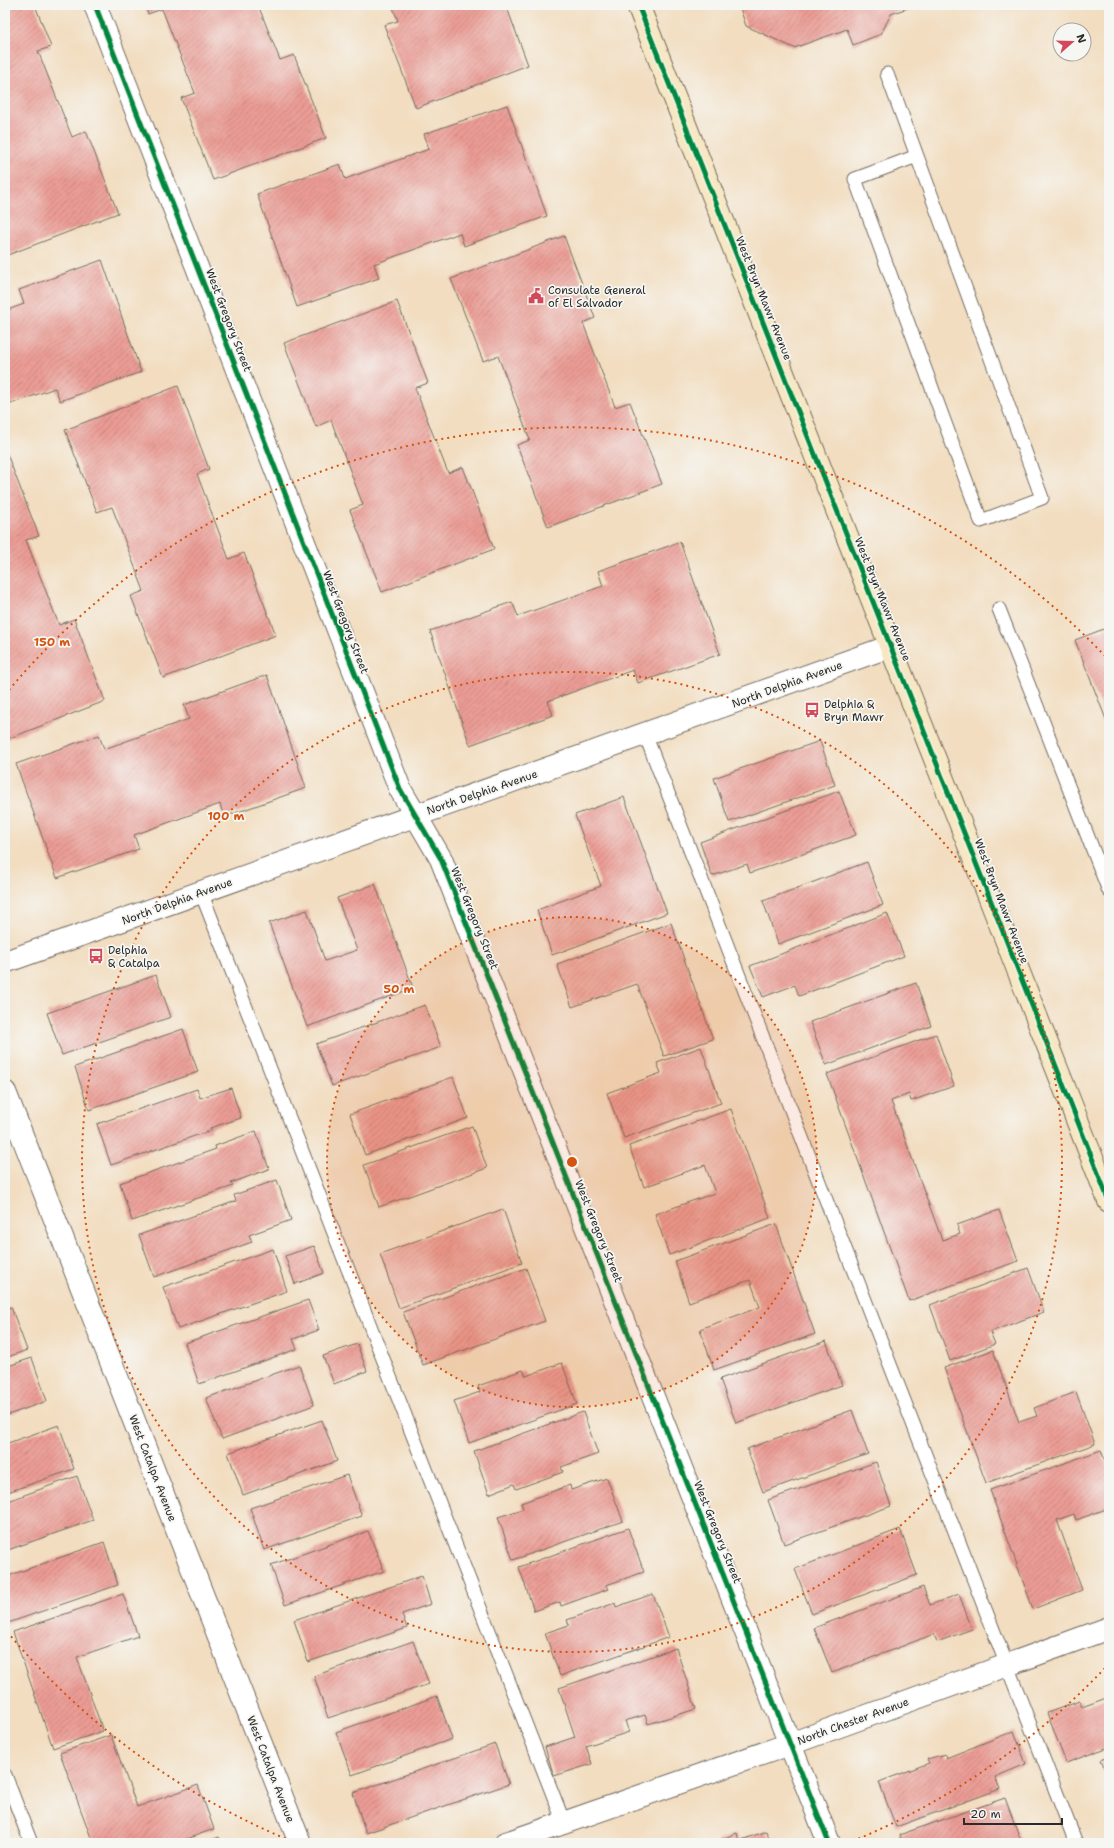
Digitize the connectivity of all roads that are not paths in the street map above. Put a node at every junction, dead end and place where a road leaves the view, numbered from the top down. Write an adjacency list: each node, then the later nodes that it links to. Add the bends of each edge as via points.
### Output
1 (95, 5): 8 (street, West Gregory Street, via 400,789)
2 (638, 5): 6 (street, West Bryn Mawr Avenue)
3 (887, 74): 4 (lane)
4 (917, 156): 4 (lane, via 1042,498 981,521 855,179)
5 (999, 609): 9 (lane)
6 (891, 646): 7 (street, North Delphia Avenue); 13 (street, West Bryn Mawr Avenue)
7 (645, 734): 8 (street, North Delphia Avenue); 15 (lane)
8 (416, 815): 10 (street, North Delphia Avenue); 16 (street, West Gregory Street, via 444,866)
9 (1109, 891)
10 (201, 892): 11 (street, North Delphia Avenue); 18 (lane)
11 (5, 962)
12 (5, 1092): 20 (street, West Catalpa Avenue)
13 (1109, 1201)
14 (1109, 1628): 15 (street, North Chester Avenue)
15 (1006, 1665): 16 (street, North Chester Avenue); 23 (lane)
16 (790, 1744): 18 (street, North Chester Avenue); 22 (street, West Gregory Street)
17 (5, 1775): 19 (lane)
18 (564, 1822): 21 (street, North Chester Avenue)
19 (31, 1843)
20 (300, 1843)
21 (506, 1843)
22 (830, 1843)
23 (1076, 1843)

